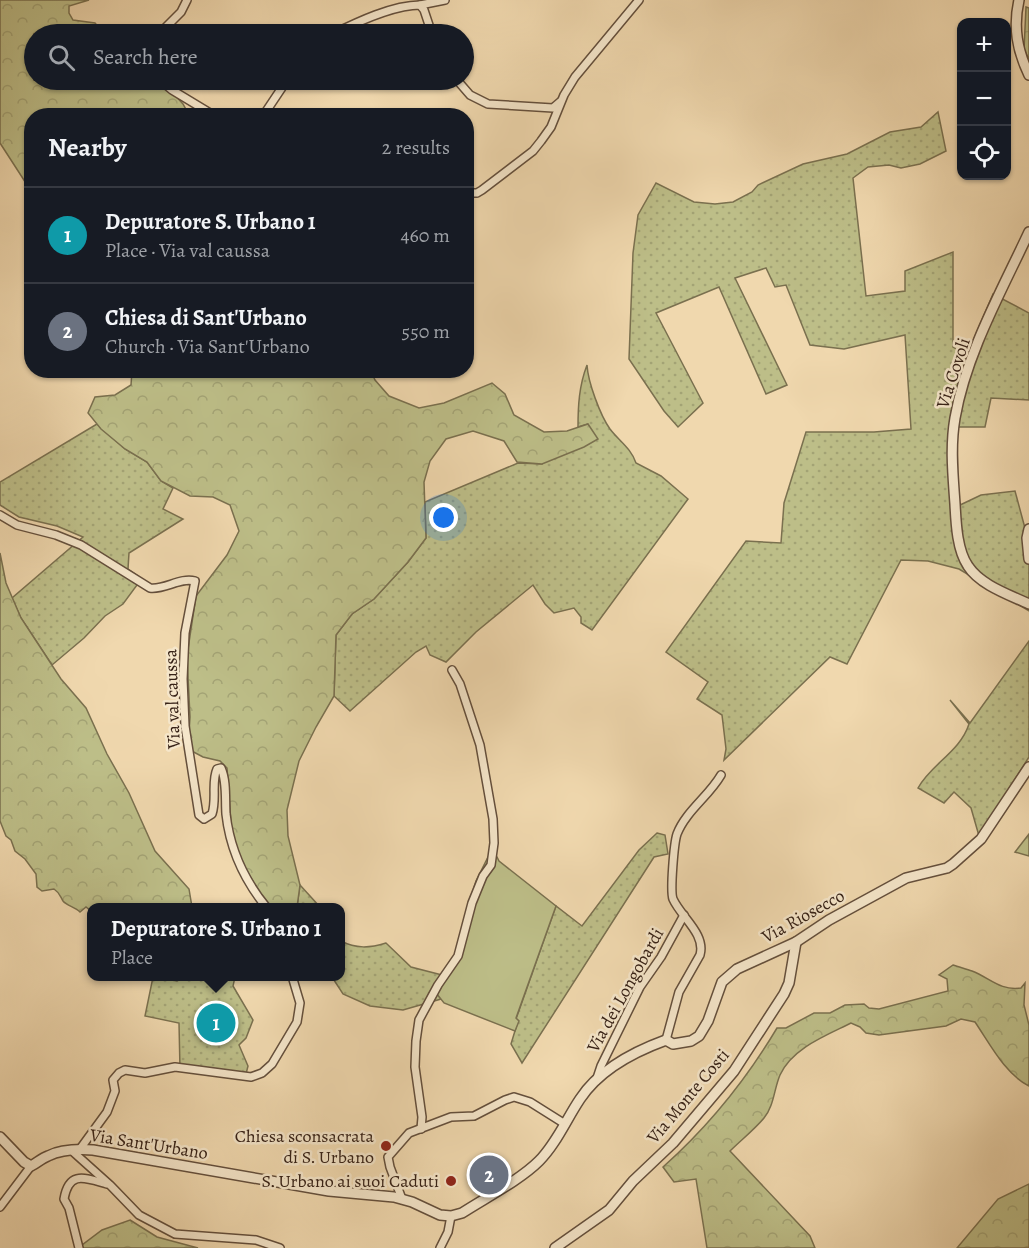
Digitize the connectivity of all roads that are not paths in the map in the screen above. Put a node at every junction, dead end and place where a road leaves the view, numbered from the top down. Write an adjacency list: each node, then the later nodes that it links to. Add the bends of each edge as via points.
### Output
1 (187, 0): 6 (street)
2 (445, 0): 5 (street)
3 (639, 0): 13 (street, via 588,60)
4 (1018, 0): 9 (street, via 1017,44)
5 (420, 5): 7 (street); 8 (street)
6 (168, 24)
7 (354, 24)
8 (429, 24)
9 (1029, 75)
10 (172, 90): 14 (street)
11 (280, 90): 15 (street)
12 (466, 90): 13 (street, via 488,104 553,108)
13 (561, 100): 16 (street, via 551,127 532,151)
14 (202, 108)
15 (268, 108)
16 (474, 193)
17 (1029, 232): 21 (street, Via Covoli, via 969,366 955,417 951,457 956,518 969,568 988,584)
18 (0, 515): 25 (street, Via val caussa, via 17,525 81,545 150,588 195,581 185,633 183,679 185,726 199,815 204,819 212,814 215,773 221,768 232,847 248,883)
19 (1029, 529): 20 (street)
20 (1029, 559)
21 (1029, 604)
22 (452, 670): 32 (street, via 480,745 494,843 491,865 471,903 458,956 419,1020 415,1067)
23 (1029, 767): 27 (street, Via Riosecco, via 981,839 953,864 895,883)
24 (721, 775): 26 (street, via 683,823 675,840 672,893)
25 (263, 903)
26 (684, 915): 29 (street, via 699,939 701,951 676,999); 30 (street, Via dei Longobardi, via 640,987)
27 (796, 942): 29 (street, Via Riosecco, via 737,969 722,982 708,1021 695,1039 674,1044); 40 (street, Via Monte Costi, via 784,994 727,1078 673,1143 609,1210)
28 (293, 981): 34 (street, via 300,1003 297,1022 272,1064 262,1073 250,1077 175,1067 145,1073 125,1070 114,1080 116,1091 107,1112)
29 (666, 1040): 30 (street, Via Riosecco, via 633,1053)
30 (596, 1081): 31 (street)
31 (565, 1124): 32 (street, via 530,1102 514,1097 474,1116 451,1117); 39 (street, via 533,1167 462,1213)
32 (421, 1129): 37 (street, via 409,1133 388,1157)
33 (0, 1137): 35 (street)
34 (76, 1150): 35 (street, Via Sant'Urbano, via 48,1156); 36 (street); 37 (street, Via Sant'Urbano, via 105,1151 329,1191)
35 (31, 1166): 38 (street)
36 (110, 1185): 41 (street, via 88,1179 71,1180 64,1199); 42 (street, via 139,1215 175,1234 256,1240)
37 (402, 1199): 39 (street, Via Sant'Urbano, via 431,1213)
38 (0, 1207)
39 (451, 1216): 43 (street)
40 (562, 1244): 44 (street, Via Monte Costi)
41 (79, 1248)
42 (280, 1248)
43 (440, 1248)
44 (555, 1248)

